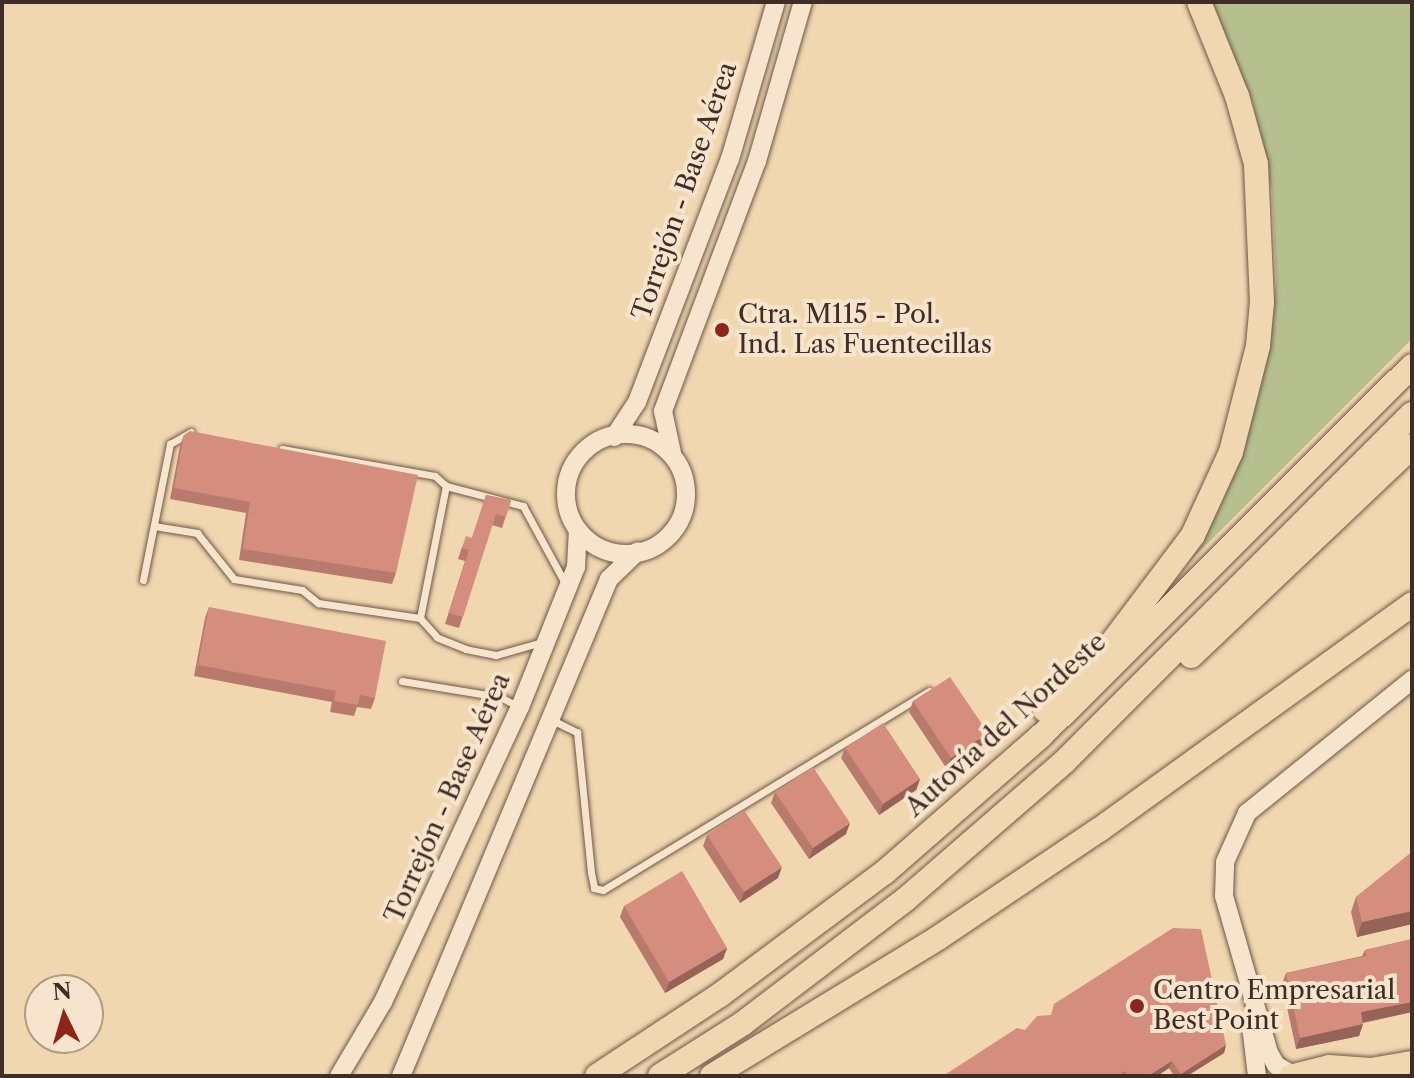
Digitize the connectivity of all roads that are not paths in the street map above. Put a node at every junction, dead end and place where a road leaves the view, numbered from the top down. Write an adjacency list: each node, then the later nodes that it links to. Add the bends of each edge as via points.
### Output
1 (776, 2): 7 (main road, Torrejón - Base Aérea, via 725,173 637,402)
2 (803, 2): 10 (main road, Torrejón - Base Aérea, via 757,161 663,411)
3 (1199, 2): 26 (highway, via 1237,96 1257,176 1262,302 1258,346 1231,452 1193,535 1161,584 1111,644)
4 (1412, 366): 26 (highway, Autovía del Nordeste, via 1041,736)
5 (1412, 414): 24 (highway)
6 (206, 435): 12 (lane, via 190,432 170,444)
7 (614, 437): 10 (main road, via 645,436); 13 (main road, via 592,446 575,463 566,498)
8 (267, 446): 11 (lane, via 435,476)
9 (1412, 446): 24 (highway, via 1216,636)
10 (672, 453): 14 (main road, via 686,478 686,508 669,535)
11 (446, 486): 16 (lane, via 523,506); 18 (lane)
12 (154, 526): 15 (lane); 18 (lane, via 197,533 234,579 302,590 318,603)
13 (578, 532): 14 (main road, via 600,548); 16 (main road, Torrejón - Base Aérea, via 580,553)
14 (638, 551): 25 (main road, via 609,579)
15 (143, 580)
16 (568, 589): 19 (main road, Torrejón - Base Aérea)
17 (1412, 604): 34 (highway, via 1087,838 938,938)
18 (420, 618): 19 (lane, via 437,637 496,655)
19 (547, 640): 23 (main road, Torrejón - Base Aérea)
20 (1412, 680): 27 (main road, via 1247,813 1225,874 1224,896)
21 (402, 681): 23 (lane, via 500,697)
22 (941, 684): 25 (lane, via 603,890 594,888 591,872 577,732)
23 (520, 707): 30 (main road, Torrejón - Base Aérea, via 383,1002)
24 (1113, 716): 33 (highway, via 906,899 742,1024)
25 (550, 719): 31 (main road)
26 (885, 872): 32 (highway, Autovía del Nordeste, via 720,995)
27 (1241, 962): 35 (main road, via 1238,972); 36 (main road, via 1249,969 1269,1053)
28 (1412, 1062): 29 (main road)
29 (1357, 1072): 36 (main road, via 1329,1066)
30 (339, 1076)
31 (401, 1076)
32 (597, 1076)
33 (660, 1076)
34 (712, 1076)
35 (1257, 1076)
36 (1291, 1076)

